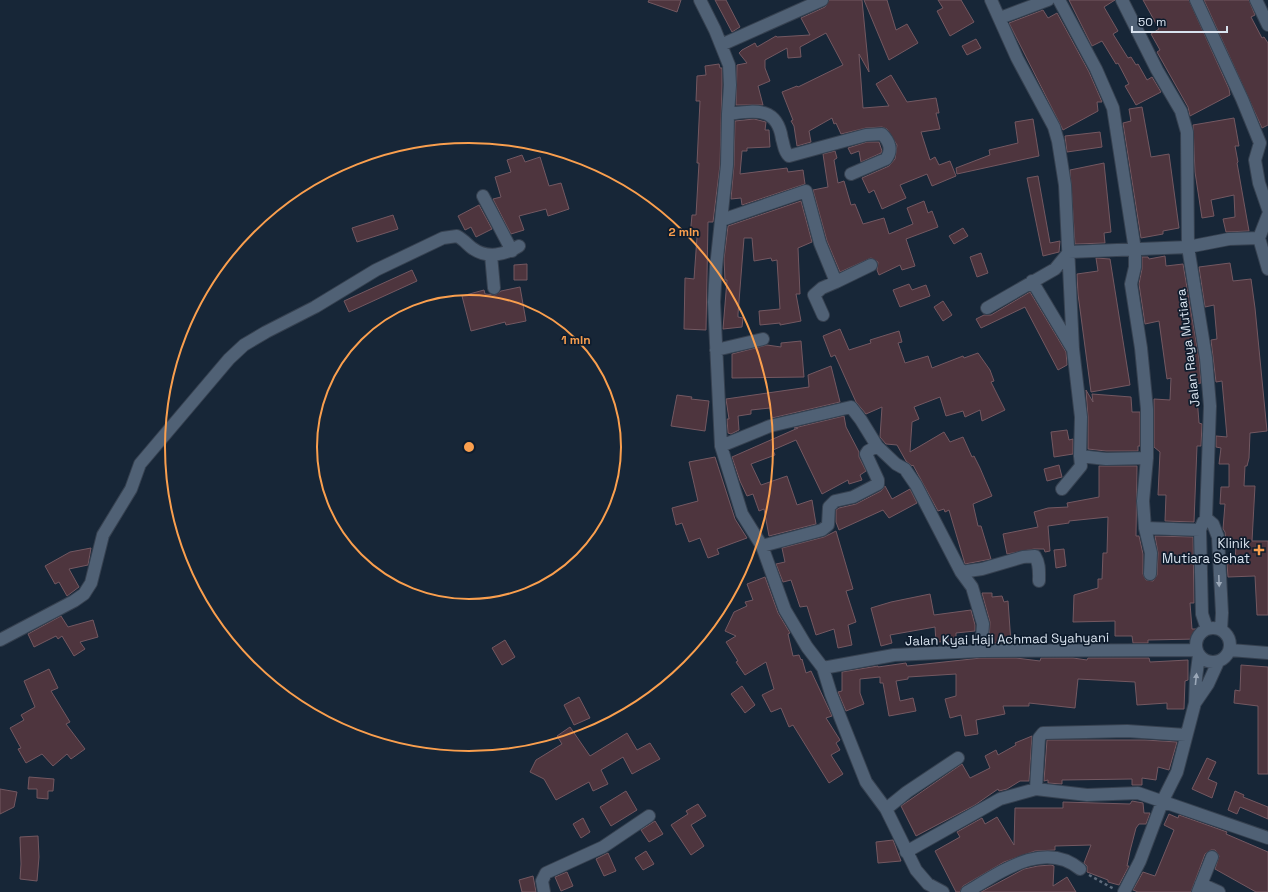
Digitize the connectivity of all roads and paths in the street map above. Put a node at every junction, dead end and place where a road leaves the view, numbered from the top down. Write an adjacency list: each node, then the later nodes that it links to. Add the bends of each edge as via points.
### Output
1 (700, 0): 11 (street)
2 (822, 0): 11 (street)
3 (991, 0): 9 (street)
4 (1048, 0): 9 (street)
5 (1060, 0): 21 (street, via 1113,108)
6 (1122, 0): 20 (street, Jalan Raya Mutiara, via 1181,111 1187,132)
7 (1196, 0): 13 (street)
8 (1256, 0): 10 (street)
9 (1000, 18): 22 (street, via 1017,58 1054,127 1065,185)
10 (1268, 25)
11 (721, 45): 12 (street, via 729,65)
12 (728, 114): 14 (street, via 757,112 770,115 782,134 784,150 789,156 866,135 882,134 890,150 886,159); 18 (street)
13 (1264, 143): 16 (street, via 1255,160)
14 (851, 174)
15 (483, 196): 23 (street, via 516,248 504,254)
16 (1268, 209)
17 (1268, 215): 19 (street)
18 (722, 220): 27 (street, via 806,191 820,243); 32 (street, via 714,302)
19 (1260, 238): 20 (street, via 1229,239); 25 (street)
20 (1188, 247): 21 (street); 39 (street, Jalan Raya Mutiara, via 1206,358 1210,406)
21 (1135, 250): 22 (street); 37 (street, via 1131,284 1145,389)
22 (1069, 252): 26 (street, via 1055,269); 33 (street)
23 (491, 255): 28 (street); 48 (street, via 479,251 457,236 443,238 376,270 315,307 244,345 229,359 140,464 131,489 103,535 91,583 84,594)
24 (871, 265): 27 (street)
25 (1268, 269)
26 (1032, 281): 29 (street); 33 (street)
27 (836, 282): 30 (street, via 814,295)
28 (494, 288)
29 (987, 308)
30 (824, 316)
31 (763, 339): 32 (street)
32 (716, 350): 34 (street)
33 (1073, 350): 36 (street, via 1081,417)
34 (721, 446): 35 (street, via 770,426 851,407); 42 (street, via 742,514)
35 (877, 446): 42 (street, via 868,450 866,454 878,484 853,497 834,501 829,507 828,525 822,530); 43 (street, via 905,470 916,486)
36 (1080, 456): 37 (street, via 1106,459); 38 (street, via 1081,466)
37 (1147, 458): 40 (street, via 1143,501)
38 (1062, 489)
39 (1206, 518): 41 (street); 47 (street, one-way to 47, via 1213,524 1218,537)
40 (1145, 528): 41 (street); 44 (street, via 1151,553)
41 (1200, 530): 46 (street, via 1202,614)
42 (762, 546): 54 (street, via 786,610 807,647)
43 (961, 572): 45 (street, via 1035,556 1040,569); 50 (street, via 972,587 983,624)
44 (1150, 574)
45 (1039, 581)
46 (1207, 629): 47 (street); 51 (street, via 1197,640)
47 (1221, 630): 49 (street, via 1229,638)
48 (0, 640)
49 (1230, 650): 52 (street); 53 (street, via 1228,655)
50 (981, 651): 51 (street, Jalan Kyai Haji Achmad Syahyani); 54 (street, Jalan Kyai Haji Achmad Syahyani, via 894,655)
51 (1198, 652): 53 (street, via 1208,662); 55 (street, one-way to 51)
52 (1268, 653)
53 (1218, 662): 55 (street, via 1208,684)
54 (823, 668): 60 (street, via 866,782)
55 (1195, 703): 56 (street)
56 (1186, 735): 58 (street, via 1127,732 1043,733 1039,738); 59 (street, via 1177,772)
57 (958, 758): 60 (street)
58 (1036, 789): 59 (street, via 1087,795 1138,793); 63 (street, via 1000,799)
59 (1163, 800): 62 (street); 67 (street)
60 (886, 809): 63 (street)
61 (649, 816): 68 (street, via 603,847 546,873 542,881)
62 (1268, 838)
63 (906, 852): 69 (street, via 928,884)
64 (1212, 857): 66 (street)
65 (1080, 869): 70 (street, via 1057,858 1033,858 1017,863); 71 (path)
66 (1199, 888): 72 (street)
67 (1126, 889)
68 (544, 892)
69 (943, 892)
70 (966, 892)
71 (1117, 892)
72 (1219, 892)

